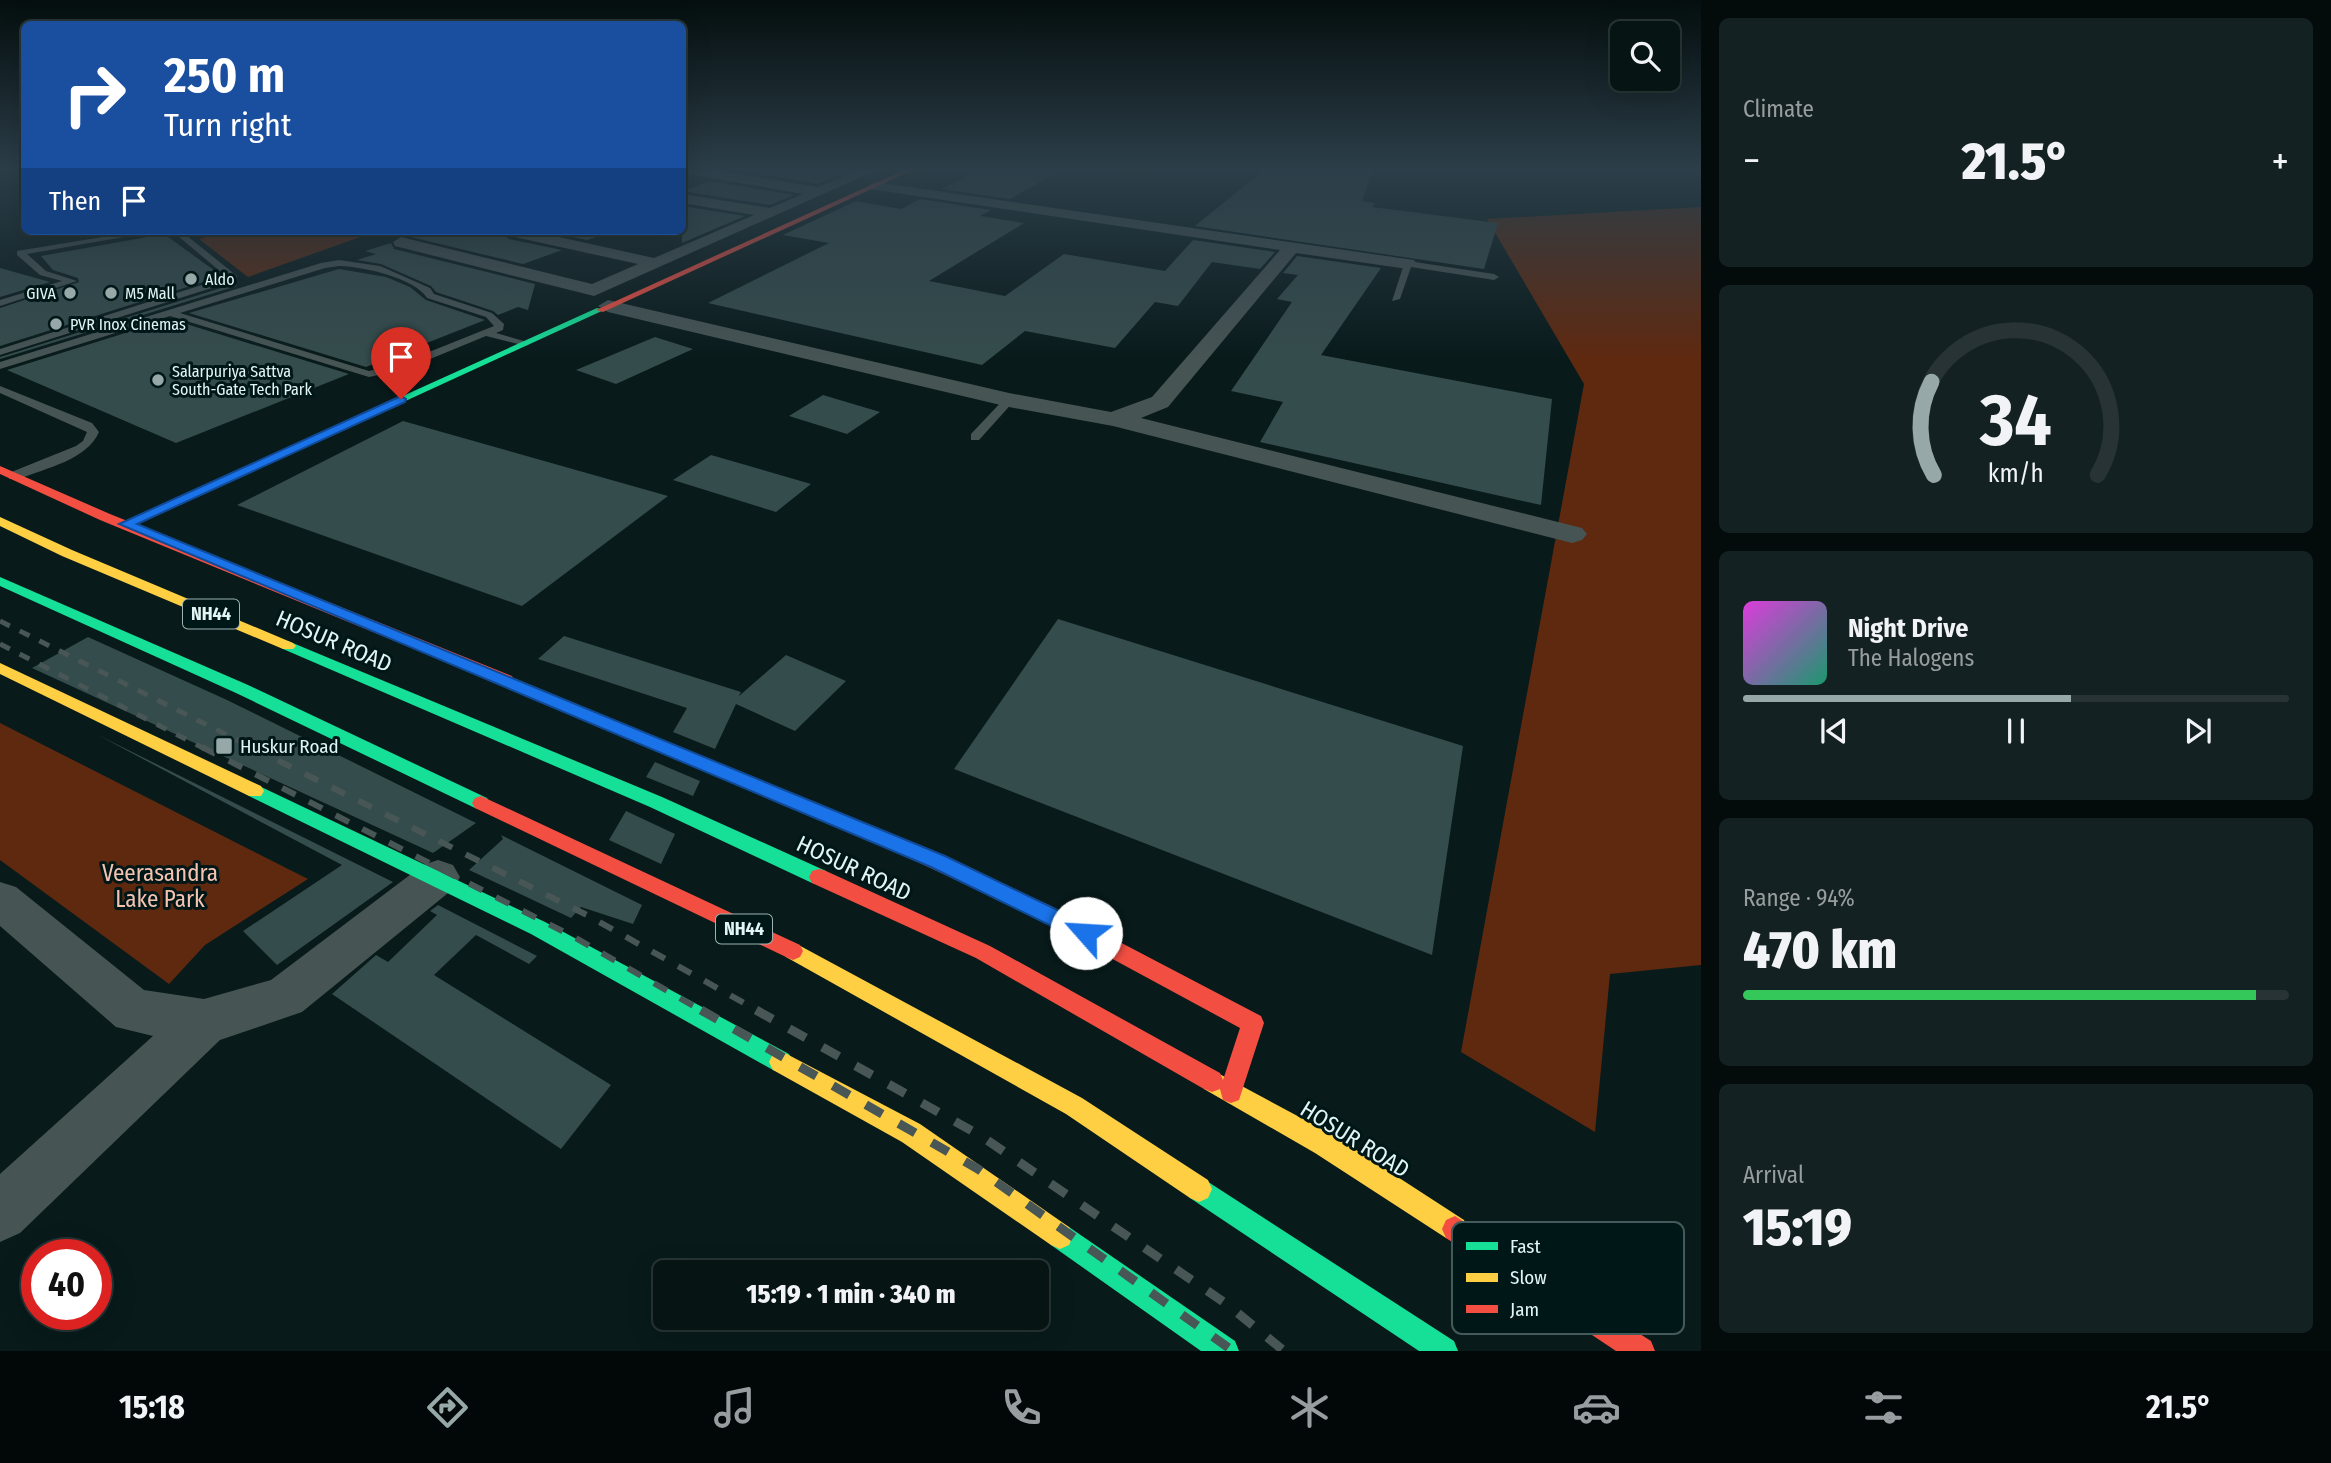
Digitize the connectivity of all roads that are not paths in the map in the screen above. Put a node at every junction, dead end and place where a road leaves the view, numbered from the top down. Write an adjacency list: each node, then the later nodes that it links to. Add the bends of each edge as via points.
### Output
1 (703, 233): 9 (street)
2 (725, 233): 9 (street)
3 (768, 233): 17 (main road)
4 (1207, 233): 12 (street)
5 (130, 235): 19 (lane, via 20,253 43,274 72,281)
6 (181, 235): 23 (lane, via 234,278)
7 (424, 235): 13 (street, via 401,243)
8 (545, 235): 10 (street)
9 (718, 236): 14 (street)
10 (539, 237): 11 (street); 14 (street)
11 (508, 243): 13 (street)
12 (1292, 247): 15 (street); 27 (street, via 1160,402)
13 (474, 261): 17 (street)
14 (656, 263): 17 (street)
15 (1408, 264): 16 (lane); 18 (lane)
16 (1494, 277)
17 (601, 298): 22 (main road); 26 (street)
18 (1395, 299)
19 (0, 303)
20 (170, 313): 21 (lane, via 369,374 402,367); 21 (lane, via 324,265 359,262 427,290 430,296 489,315 499,328); 24 (lane)
21 (485, 333): 22 (lane)
22 (526, 343): 31 (main road)
23 (0, 352)
24 (0, 366)
25 (0, 389): 29 (lane, via 93,432 80,449)
26 (1009, 400): 27 (street); 28 (lane)
27 (1112, 419): 32 (street)
28 (975, 436)
29 (7, 473): 31 (main road)
30 (0, 521): 33 (main road, HOSUR ROAD / NH44)
31 (126, 524): 41 (main road, via 963,872 1135,958 1253,1023)
32 (1572, 534)
33 (66, 553): 34 (main road); 41 (main road, HOSUR ROAD / NH44, via 656,802 983,952)
34 (45, 562)
35 (24, 572): 36 (main road)
36 (1, 582): 46 (main road, NH44, via 242,689 802,956 1074,1106)
37 (0, 668): 38 (main road)
38 (438, 877): 40 (street, via 285,997); 45 (main road, via 911,1133)
39 (0, 900): 40 (street, via 133,1010)
40 (204, 1022): 42 (street)
41 (1231, 1092): 43 (main road, HOSUR ROAD / NH44, via 1324,1144)
42 (0, 1213)
43 (1452, 1228)
44 (1614, 1334): 47 (main road, HOSUR ROAD / NH44)
45 (1225, 1351)
46 (1444, 1351)
47 (1640, 1351)

